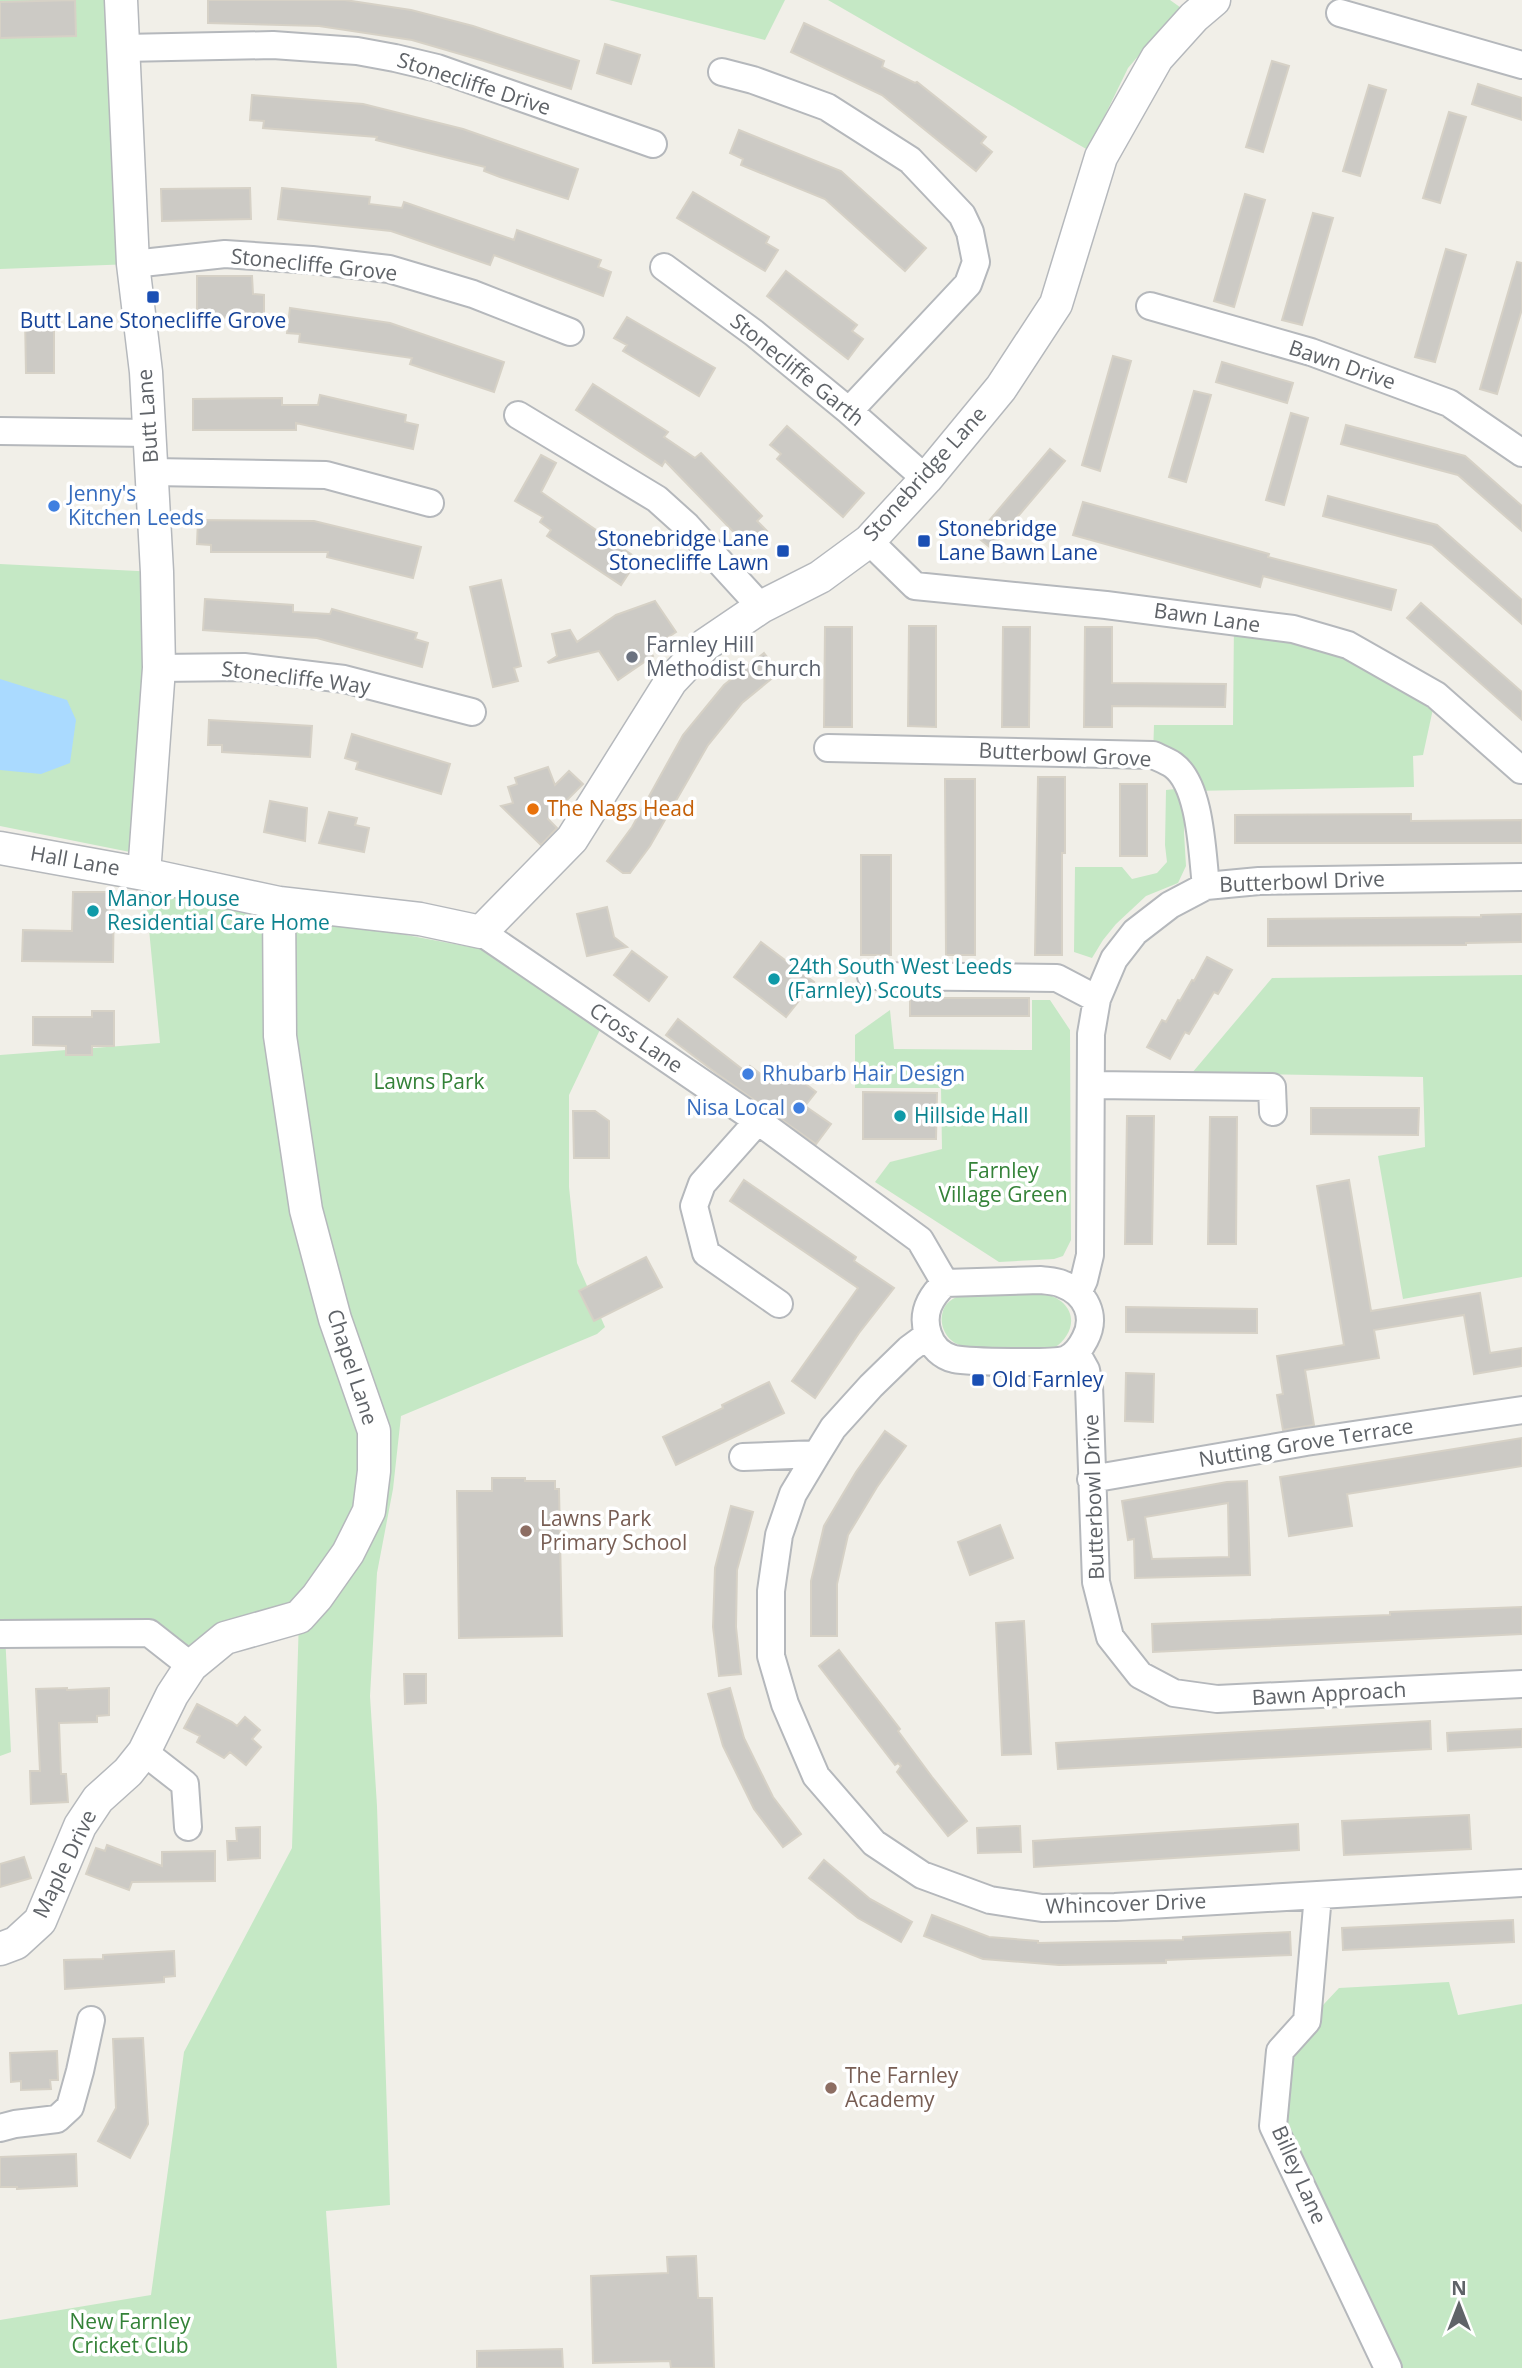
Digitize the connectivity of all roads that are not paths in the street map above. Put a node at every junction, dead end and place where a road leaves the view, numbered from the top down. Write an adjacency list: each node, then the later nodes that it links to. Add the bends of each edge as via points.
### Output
1 (121, 0): 4 (street, Butt Lane)
2 (1214, 0): 18 (street, Stonebridge Lane, via 1157,58 1101,157 1056,303 1001,388)
3 (1340, 13): 5 (street)
4 (123, 48): 7 (street, Stonecliffe Drive, via 274,45 357,51 437,68); 8 (street, Butt Lane)
5 (1522, 65)
6 (722, 72): 12 (street, via 827,107 910,160 962,215 970,232 975,262 968,284)
7 (653, 144)
8 (133, 264): 11 (street, Stonecliffe Grove, via 225,254 389,269 473,294); 15 (street, Butt Lane)
9 (664, 267): 12 (street, Stonecliffe Garth, via 754,332)
10 (1150, 306): 16 (street, Bawn Drive, via 1311,352 1449,403)
11 (570, 332)
12 (849, 411): 18 (street, Stonecliffe Garth)
13 (518, 415): 21 (street, via 657,499)
14 (0, 431): 15 (street)
15 (149, 433): 17 (street, Butt Lane)
16 (1522, 453)
17 (152, 472): 19 (street, via 326,475); 22 (street, Butt Lane)
18 (926, 479): 20 (street, Stonebridge Lane)
19 (430, 503)
20 (869, 541): 21 (street, Stonebridge Lane, via 820,577); 25 (street, Bawn Lane, via 915,586 1293,629 1348,645 1436,695)
21 (761, 607): 31 (street, Stonebridge Lane, via 705,645 671,681 572,839)
22 (159, 668): 23 (street, Stonecliffe Way, via 244,667 344,679); 27 (street, Butt Lane)
23 (472, 712)
24 (828, 748): 29 (street, Butterbowl Grove, via 1153,755 1175,766 1192,791)
25 (1521, 770)
26 (0, 848): 27 (street, Hall Lane)
27 (144, 874): 30 (street, Hall Lane)
28 (1522, 877): 29 (street, Butterbowl Drive)
29 (1206, 886): 33 (street, Butterbowl Drive, via 1170,905 1135,932 1114,959)
30 (279, 903): 31 (street, Hall Lane, via 420,919); 47 (street, Chapel Lane, via 281,1036 306,1210 335,1319 374,1431 374,1471 369,1511 348,1553 299,1617 225,1638)
31 (481, 932): 36 (street, Cross Lane)
32 (871, 976): 33 (street, via 1057,978)
33 (1097, 999): 34 (street, Butterbowl Drive, via 1091,1034)
34 (1091, 1085): 35 (street, via 1272,1087); 38 (street, Butterbowl Drive, via 1090,1255)
35 (1273, 1112)
36 (758, 1121): 37 (street, Cross Lane, via 920,1240); 39 (street, via 702,1184 694,1206 705,1252)
37 (946, 1283): 38 (street, via 1041,1280 1061,1283); 40 (street, via 933,1294 925,1318)
38 (1078, 1293): 41 (street, via 1087,1304 1090,1329)
39 (779, 1304)
40 (928, 1335): 41 (street, via 936,1349 953,1359 1065,1360); 43 (street, Whincover Drive, via 871,1386 833,1428)
41 (1076, 1352): 45 (street, Butterbowl Drive, via 1090,1392)
42 (1522, 1410): 45 (street, Nutting Grove Terrace)
43 (817, 1454): 44 (street); 53 (street, Whincover Drive, via 793,1494 779,1535 771,1591 771,1656 785,1704 816,1776 874,1843 922,1875 990,1900 1042,1908)
44 (743, 1457)
45 (1091, 1479): 48 (street, Butterbowl Drive, via 1096,1582 1110,1637)
46 (0, 1634): 47 (street, via 149,1633)
47 (191, 1666): 50 (street, Maple Drive)
48 (1140, 1675): 49 (street, Bawn Approach, via 1174,1693 1217,1699)
49 (1522, 1684)
50 (144, 1752): 51 (street, via 185,1784); 54 (street, Maple Drive, via 98,1799 80,1826 40,1921 16,1943)
51 (188, 1827)
52 (1522, 1883): 53 (street, Whincover Drive)
53 (1318, 1895): 57 (street, Billey Lane, via 1307,2021 1280,2051 1273,2126)
54 (0, 1949)
55 (91, 2020): 56 (street, via 70,2107 57,2119)
56 (0, 2128)
57 (1388, 2368)

